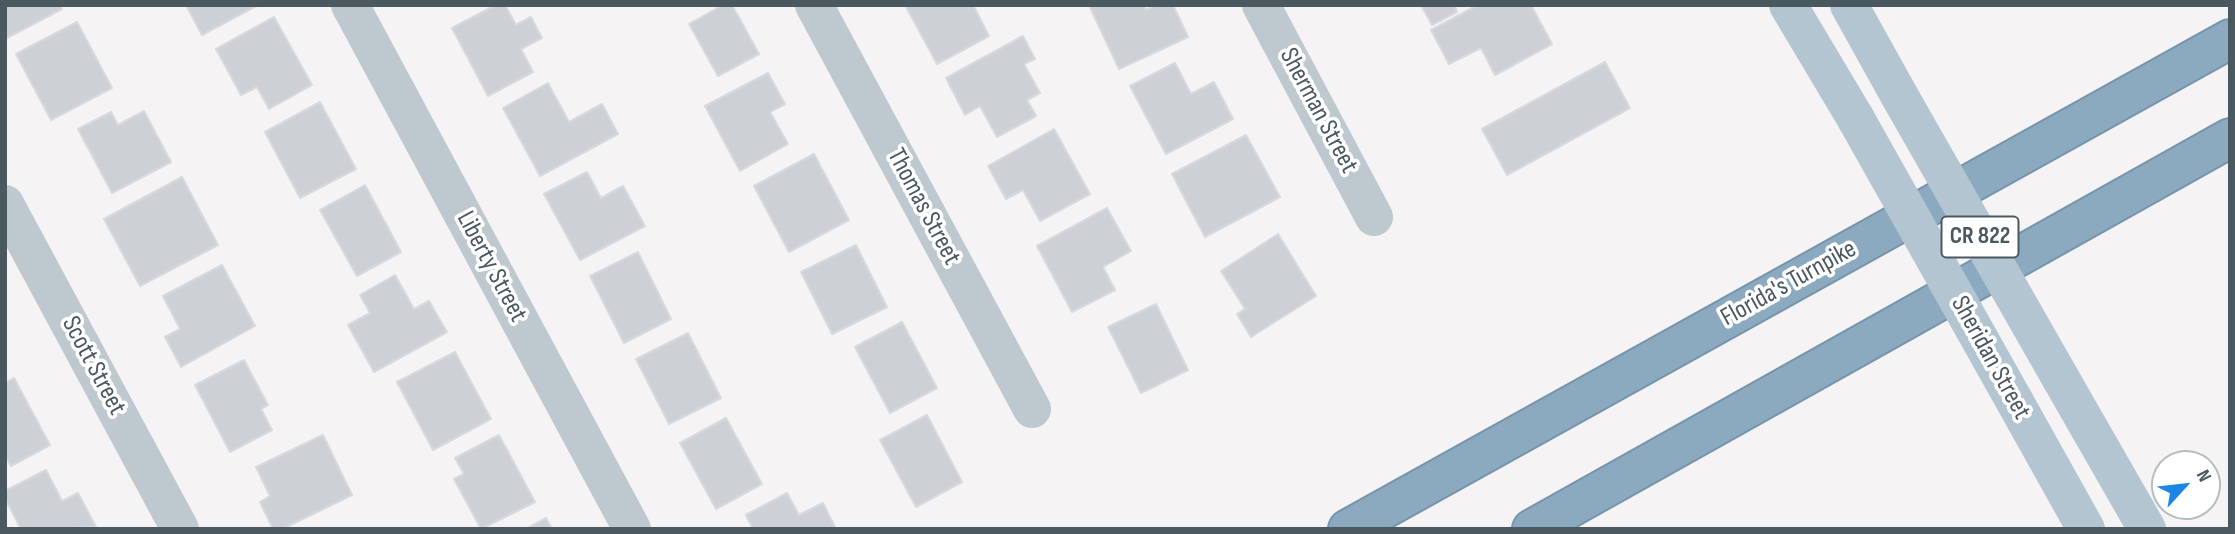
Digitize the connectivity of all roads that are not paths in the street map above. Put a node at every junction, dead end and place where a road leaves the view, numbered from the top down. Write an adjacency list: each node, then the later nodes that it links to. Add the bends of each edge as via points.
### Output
1 (350, 5): 12 (street, Liberty Street)
2 (814, 5): 10 (street, Thomas Street)
3 (1261, 5): 9 (street, Sherman Street)
4 (1788, 5): 15 (main road, Sheridan Street / CR 822, bridge)
5 (1849, 5): 16 (main road, Sheridan Street / CR 822, bridge)
6 (2230, 39): 13 (highway, Florida's Turnpike)
7 (2230, 138): 14 (highway)
8 (5, 204): 11 (street, Scott Street)
9 (1374, 216)
10 (1032, 409)
11 (180, 529)
12 (632, 529)
13 (1348, 529)
14 (1532, 529)
15 (2086, 529)
16 (2147, 529)

